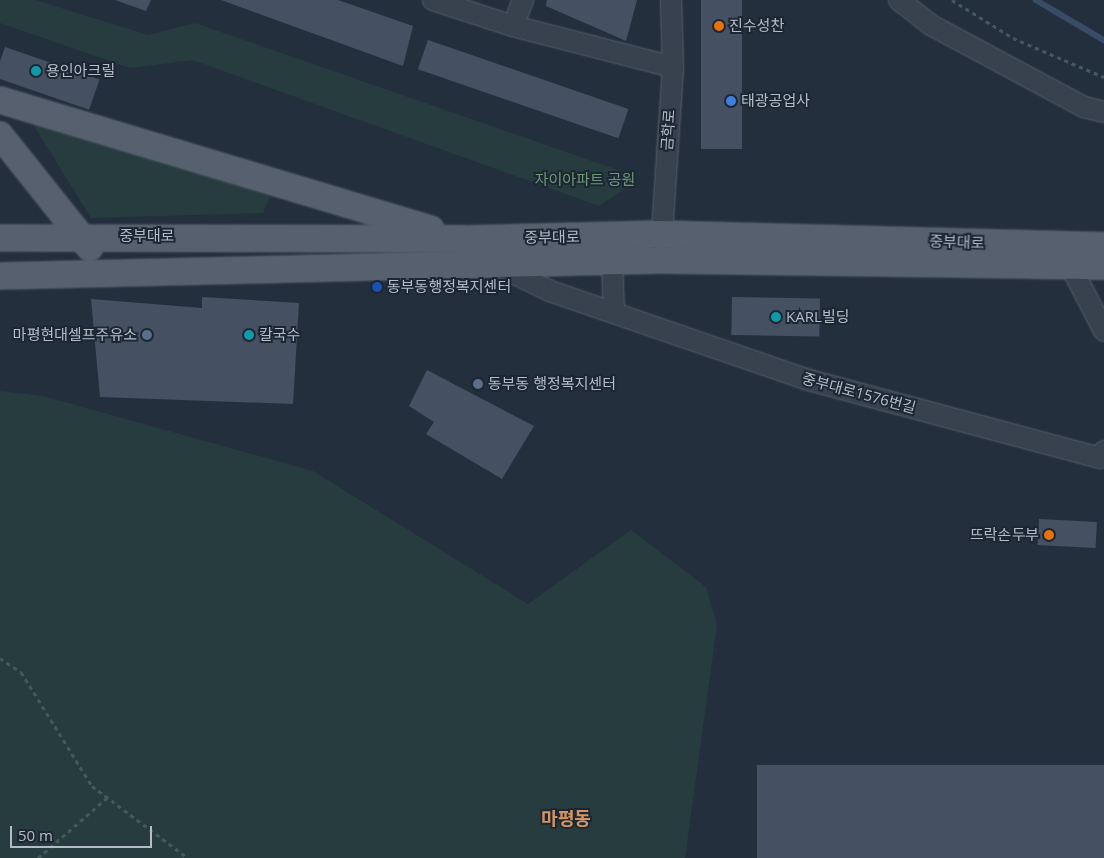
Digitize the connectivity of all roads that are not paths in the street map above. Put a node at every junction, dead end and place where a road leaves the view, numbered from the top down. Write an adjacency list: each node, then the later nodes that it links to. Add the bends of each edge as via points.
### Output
1 (433, 0): 5 (street)
2 (522, 0): 5 (street)
3 (671, 0): 6 (street, 금학로)
4 (899, 0): 8 (street, via 932,25 1084,107)
5 (513, 26): 6 (street)
6 (673, 68): 10 (street, 금학로)
7 (0, 100): 13 (main road)
8 (1104, 112)
9 (0, 135): 11 (main road)
10 (660, 234): 13 (main road, 중부대로); 14 (main road, 중부대로); 15 (street, 금학로)
11 (81, 237): 12 (main road, 중부대로); 13 (main road, 중부대로); 20 (main road)
12 (0, 238)
13 (465, 239)
14 (1104, 246)
15 (661, 260): 16 (main road, 중부대로); 18 (main road, 중부대로)
16 (612, 261): 17 (main road, 중부대로); 22 (street)
17 (493, 263): 20 (main road, 중부대로); 22 (street, 중부대로1576번길, via 550,291)
18 (1070, 265): 19 (main road, 중부대로); 23 (street)
19 (1104, 266)
20 (108, 272): 21 (main road, 중부대로)
21 (0, 276)
22 (614, 311): 24 (street, 중부대로1576번길, via 805,379)
23 (1104, 330)
24 (1103, 456)

